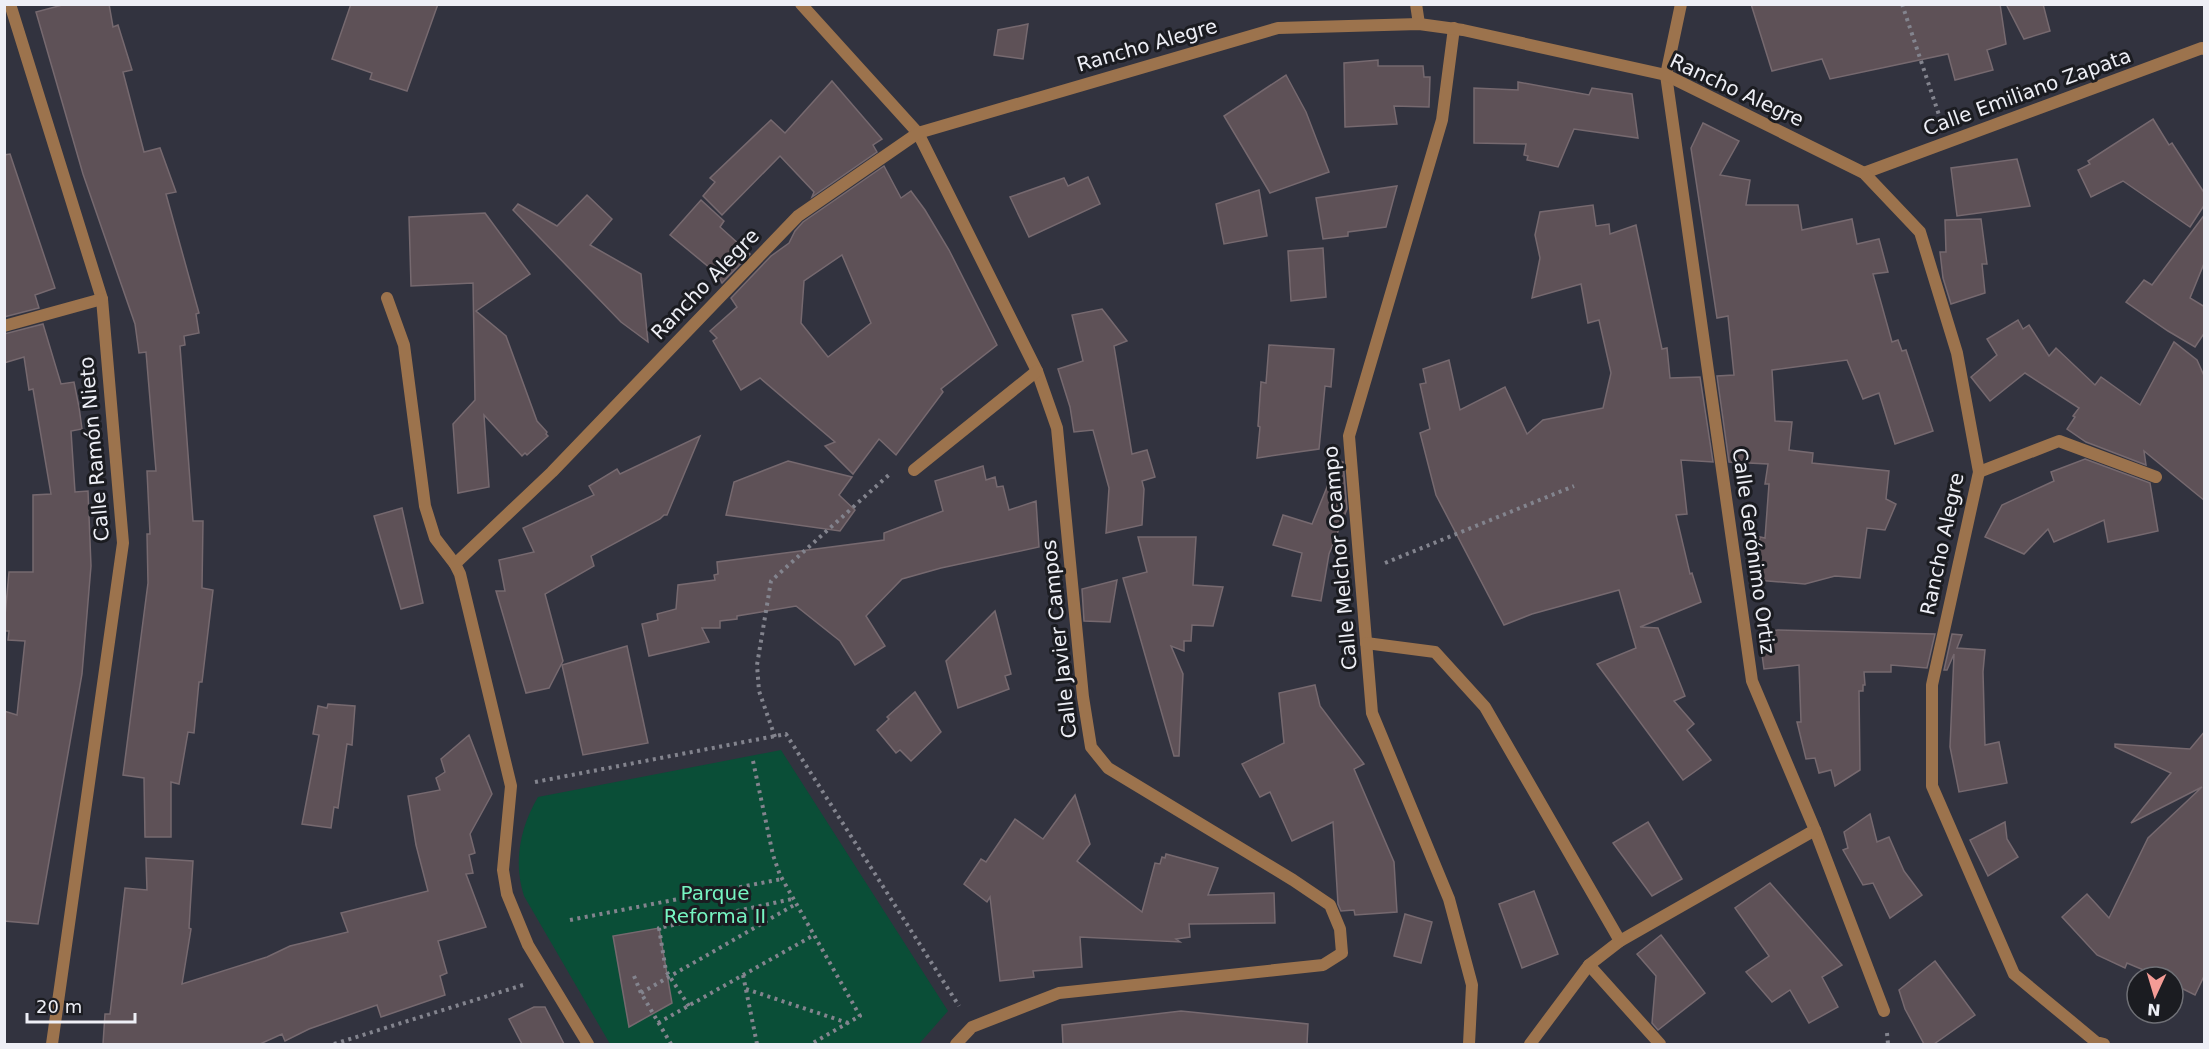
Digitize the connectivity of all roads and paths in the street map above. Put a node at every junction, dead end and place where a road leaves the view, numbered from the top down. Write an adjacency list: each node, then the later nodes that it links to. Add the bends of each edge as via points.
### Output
1 (10, 4): 14 (street, Calle Ramón Nieto)
2 (801, 4): 10 (street, Calle Javier Campos)
3 (1416, 4): 6 (street)
4 (1681, 4): 9 (street)
5 (1902, 4): 11 (path)
6 (1419, 24): 7 (street, Rancho Alegre); 10 (street, Rancho Alegre, via 1278,28)
7 (1454, 28): 9 (street, Rancho Alegre); 22 (street, Calle Melchor Ocampo, via 1442,120 1349,436)
8 (2205, 48): 11 (street, Calle Emiliano Zapata)
9 (1666, 75): 12 (street, Rancho Alegre); 27 (street, Calle Gerónimo Ortiz, via 1752,681)
10 (918, 133): 16 (street, Calle Javier Campos); 21 (street, Rancho Alegre, via 798,216 552,472)
11 (1948, 142): 12 (street, Calle Emiliano Zapata)
12 (1864, 173): 18 (street, Rancho Alegre, via 1920,232 1957,353)
13 (387, 298): 21 (street, via 404,345 425,507 435,538)
14 (102, 299): 15 (street); 46 (street, Calle Ramón Nieto, via 123,543)
15 (4, 326)
16 (1037, 371): 17 (street); 45 (street, Calle Javier Campos, via 1057,428 1090,747 1108,768 1330,905 1340,929 1342,953 1323,965 1059,993)
17 (914, 470): 24 (path, via 905,460 771,581 757,665 759,691)
18 (1979, 472): 19 (street, via 2059,441); 56 (street, Rancho Alegre, via 1932,685 1932,786 2014,974 2096,1042)
19 (2156, 477)
20 (1574, 486): 22 (path)
21 (455, 564): 26 (street)
22 (1359, 574): 23 (street, Calle Melchor Ocampo)
23 (1366, 643): 33 (street, via 1436,652 1485,707); 53 (street, Calle Melchor Ocampo, via 1372,713 1449,899 1472,985)
24 (775, 736): 26 (path); 45 (path, via 786,734)
25 (753, 761): 28 (path, via 773,855)
26 (512, 786): 35 (street, via 503,870 507,894)
27 (1815, 830): 33 (street); 42 (street, Calle Gerónimo Ortiz)
28 (782, 879): 29 (path); 31 (path)
29 (792, 899): 30 (path); 38 (path, via 659,928)
30 (796, 904): 32 (path); 38 (path)
31 (570, 921)
32 (814, 935): 36 (path); 44 (path, via 860,1016)
33 (1620, 941): 34 (street)
34 (1589, 965): 54 (street); 55 (street)
35 (545, 974): 47 (path, via 528,984); 48 (street)
36 (743, 975): 39 (path); 41 (path)
37 (634, 976): 40 (path)
38 (670, 976): 40 (path); 41 (path)
39 (746, 989): 44 (path); 50 (path)
40 (641, 993): 43 (path)
41 (689, 1006): 43 (path)
42 (1884, 1011)
43 (658, 1023): 49 (path)
44 (849, 1023): 51 (path)
45 (972, 1027): 52 (street, Calle Javier Campos)
46 (52, 1044)
47 (334, 1044)
48 (588, 1044)
49 (670, 1044)
50 (758, 1044)
51 (811, 1044)
52 (956, 1044)
53 (1469, 1044)
54 (1530, 1044)
55 (1660, 1044)
56 (2104, 1044)

